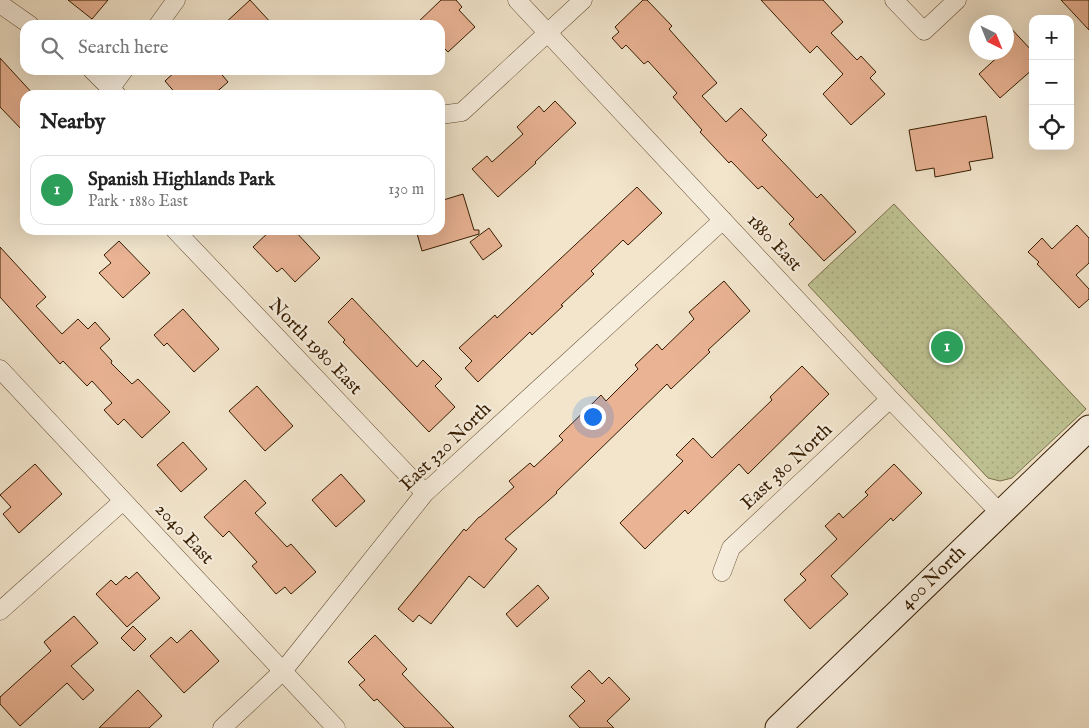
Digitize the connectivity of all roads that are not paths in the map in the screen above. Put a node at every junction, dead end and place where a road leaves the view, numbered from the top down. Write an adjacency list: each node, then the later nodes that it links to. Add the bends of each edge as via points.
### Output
1 (176, 0): 8 (street)
2 (518, 0): 9 (street, 1880 East)
3 (583, 0): 9 (street)
4 (894, 0): 5 (street, via 924,31)
5 (957, 0)
6 (0, 4): 7 (street)
7 (23, 20)
8 (162, 20)
9 (548, 32): 14 (street, via 462,112); 15 (street, 1880 East)
10 (97, 75): 12 (street)
11 (122, 75): 13 (street)
12 (112, 90)
13 (115, 90)
14 (445, 114)
15 (723, 220): 18 (street, 1880 East); 20 (street, East 320 North)
16 (179, 235): 20 (street, North 1980 East)
17 (0, 369): 21 (street, 2040 East)
18 (890, 400): 22 (street, 1880 East); 23 (street, East 380 North, via 731,548)
19 (1089, 428): 22 (main road, 400 North)
20 (425, 493): 25 (street, East 320 North)
21 (123, 500): 24 (street); 25 (street, 2040 East)
22 (1001, 514): 28 (main road, 400 North)
23 (722, 572)
24 (0, 611)
25 (284, 672): 26 (street, East 320 North); 27 (street, 2040 East)
26 (222, 728)
27 (336, 728)
28 (778, 728)

